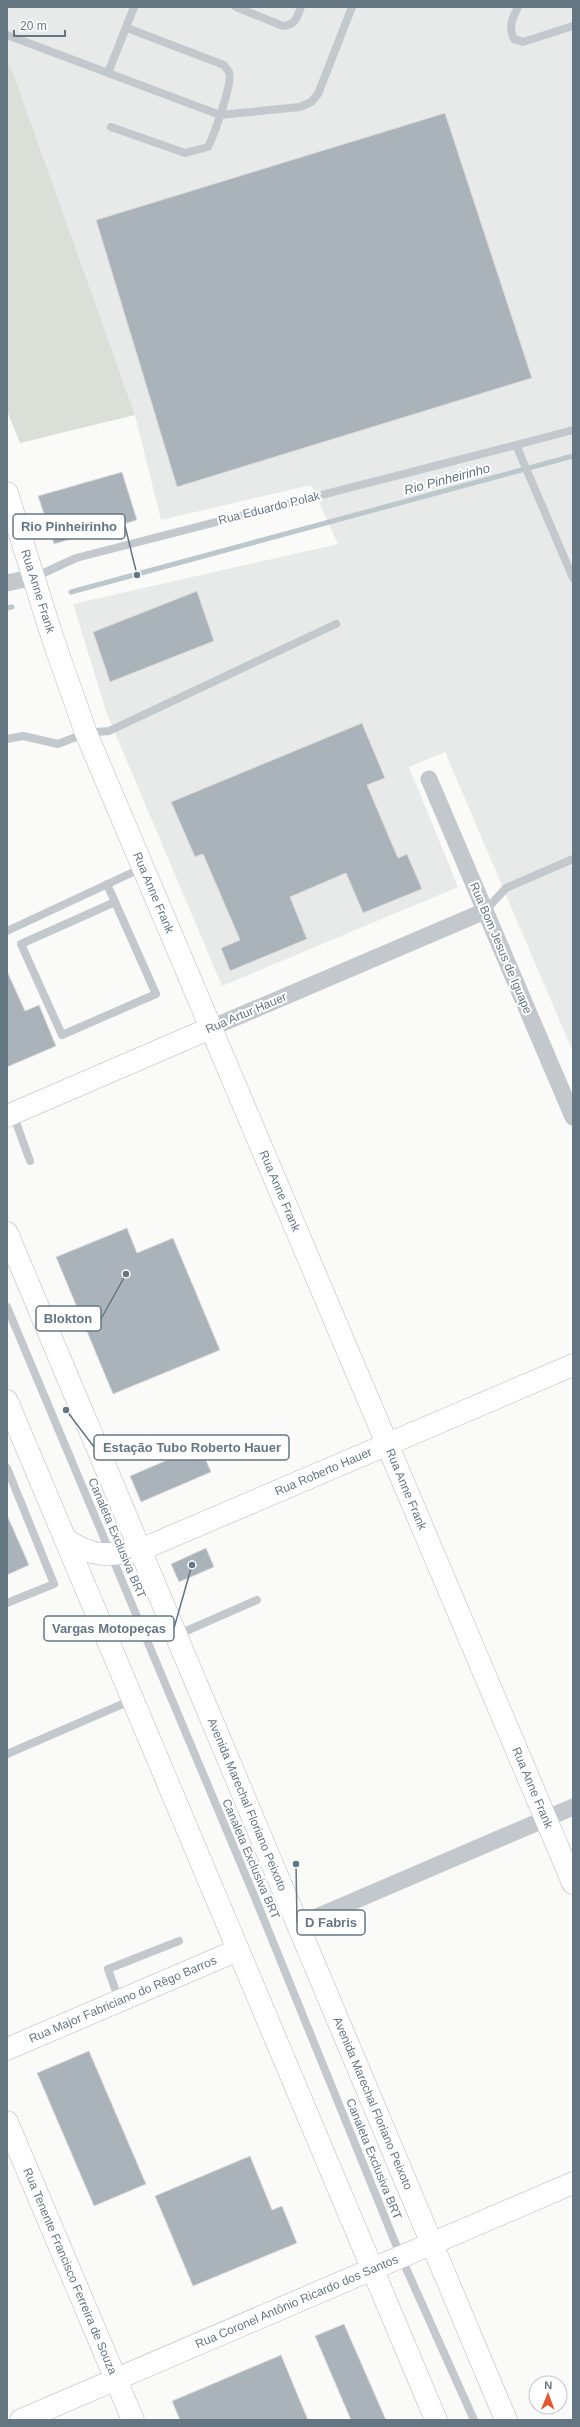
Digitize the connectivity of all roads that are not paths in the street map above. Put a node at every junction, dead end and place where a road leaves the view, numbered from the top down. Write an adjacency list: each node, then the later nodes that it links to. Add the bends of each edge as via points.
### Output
1 (134, 7): 7 (lane)
2 (236, 7): 3 (lane, via 283,26 290,25 296,20)
3 (301, 7)
4 (352, 7): 10 (lane, via 318,94 311,102 300,106)
5 (518, 7): 6 (lane, via 511,22 510,32 514,40 523,42)
6 (573, 26)
7 (127, 28): 9 (lane); 10 (lane, via 224,65 229,72 230,82)
8 (7, 35): 9 (lane)
9 (108, 73): 10 (lane)
10 (220, 115): 11 (lane, via 217,130 208,147 185,153)
11 (110, 128)
12 (573, 430): 13 (lane, Rua Eduardo Polak)
13 (516, 446): 15 (lane, Rua Eduardo Polak, via 76,558); 16 (lane)
14 (7, 493): 15 (street, Rua Anne Frank)
15 (34, 577): 17 (street, Rua Eduardo Polak); 19 (street, Rua Anne Frank)
16 (573, 578)
17 (7, 584)
18 (336, 624): 19 (lane, via 109,731)
19 (86, 733): 20 (lane, via 58,744 23,736); 23 (street, Rua Anne Frank)
20 (7, 739)
21 (429, 779): 26 (street, Rua Bom Jesus de Iguape)
22 (573, 859): 26 (lane, via 506,888)
23 (143, 868): 24 (lane); 28 (street, Rua Anne Frank)
24 (107, 884): 25 (lane); 27 (lane)
25 (115, 902): 25 (lane, via 156,994 62,1035 21,944)
26 (485, 911): 28 (street, Rua Artur Hauer); 30 (street, Rua Bom Jesus de Iguape)
27 (7, 932)
28 (211, 1028): 29 (street, Rua Artur Hauer); 36 (street, Rua Anne Frank)
29 (10, 1115): 31 (lane)
30 (573, 1117)
31 (30, 1161)
32 (7, 1233): 39 (street, Avenida Marechal Floriano Peixoto)
33 (7, 1307): 40 (lane, Canaleta Exclusiva BRT)
34 (573, 1365): 36 (street, Rua Roberto Hauer)
35 (7, 1401): 38 (street)
36 (387, 1445): 39 (street, Rua Roberto Hauer); 47 (street, Rua Anne Frank)
37 (7, 1468): 42 (lane, via 54,1584)
38 (65, 1539): 40 (street, via 95,1554); 44 (street)
39 (140, 1550): 40 (street, Rua Roberto Hauer); 43 (street, Avenida Marechal Floriano Peixoto)
40 (112, 1556): 57 (lane, Canaleta Exclusiva BRT, via 256,1900)
41 (257, 1600): 43 (lane)
42 (7, 1603)
43 (176, 1636): 49 (street, Avenida Marechal Floriano Peixoto)
44 (132, 1699): 45 (lane); 51 (street)
45 (7, 1753)
46 (573, 1807): 47 (street)
47 (546, 1818): 48 (street, Rua Anne Frank); 49 (street)
48 (573, 1883)
49 (298, 1925): 56 (street, Avenida Marechal Floriano Peixoto)
50 (179, 1941): 52 (lane, via 108,1968)
51 (238, 1950): 52 (street, Rua Major Fabriciano do Rêgo Barros); 58 (street)
52 (119, 2001): 53 (street, Rua Major Fabriciano do Rêgo Barros)
53 (7, 2049)
54 (7, 2122): 59 (street, Rua Tenente Francisco Ferreira de Souza)
55 (573, 2183): 56 (street, Rua Coronel Antônio Ricardo dos Santos)
56 (432, 2244): 57 (street, Rua Coronel Antônio Ricardo dos Santos); 64 (street, Avenida Marechal Floriano Peixoto)
57 (401, 2257): 58 (street, Rua Coronel Antônio Ricardo dos Santos); 63 (lane, Canaleta Exclusiva BRT)
58 (373, 2269): 59 (street, Rua Coronel Antônio Ricardo dos Santos); 62 (street)
59 (116, 2380): 60 (street, Rua Coronel Antônio Ricardo dos Santos); 61 (street, Rua Tenente Francisco Ferreira de Souza)
60 (21, 2420)
61 (133, 2420)
62 (436, 2420)
63 (474, 2420)
64 (506, 2420)

